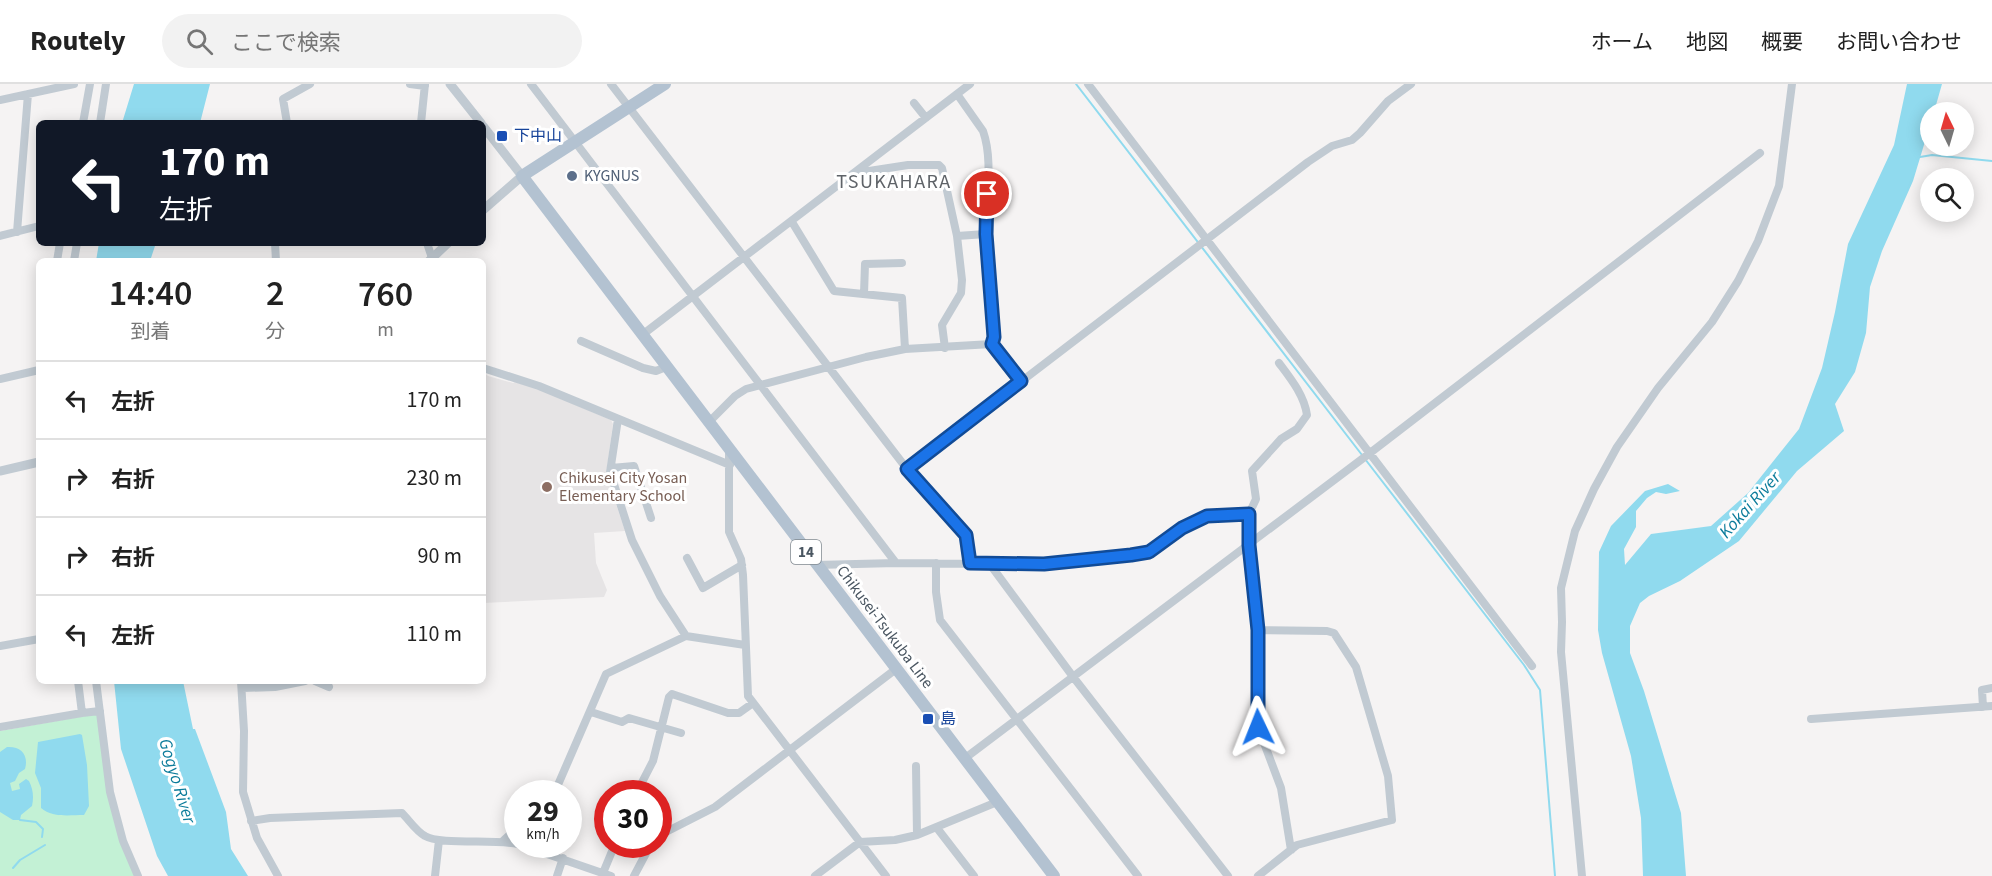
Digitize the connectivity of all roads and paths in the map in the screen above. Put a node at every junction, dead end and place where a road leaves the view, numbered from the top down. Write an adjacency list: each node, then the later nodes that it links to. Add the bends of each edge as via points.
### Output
1 (74, 84): 15 (street)
2 (90, 84): 21 (street)
3 (106, 84): 22 (street)
4 (310, 84): 23 (street, via 283,99)
5 (410, 84): 14 (street)
6 (450, 84): 25 (street)
7 (531, 84): 27 (street)
8 (612, 84): 19 (street)
9 (665, 84): 19 (main road)
10 (970, 84): 16 (street)
11 (1088, 84): 38 (street)
12 (1411, 84): 38 (street, via 1388,101 1352,140 1323,152)
13 (1792, 84): 132 (street, via 1779,186 1758,241 1712,322 1658,388 1617,447 1575,531 1561,588 1561,652)
14 (425, 85): 24 (street)
15 (28, 94): 17 (street); 34 (street)
16 (957, 94): 20 (street); 35 (street, via 985,137)
17 (0, 100)
18 (914, 103): 20 (street)
19 (630, 107): 27 (main road); 40 (street)
20 (926, 118): 29 (street)
21 (84, 120)
22 (100, 120)
23 (286, 120)
24 (421, 120)
25 (479, 120)
26 (486, 129): 30 (street)
27 (574, 141): 30 (main road); 44 (street)
28 (1760, 153): 61 (street)
29 (862, 168): 32 (street); 37 (street, via 869,171 939,165 945,173)
30 (522, 176): 31 (street); 45 (main road, Chikusei-Tsukuba Line / 14)
31 (486, 207)
32 (792, 222): 40 (street); 43 (street, via 834,291)
33 (36, 227): 34 (street)
34 (17, 232): 36 (street)
35 (986, 234): 37 (street); 47 (street)
36 (0, 236)
37 (957, 236): 48 (street, via 961,293 942,325)
38 (1203, 242): 56 (street); 61 (street)
39 (445, 246): 41 (street)
40 (746, 257): 44 (street); 52 (street)
41 (432, 258)
42 (902, 263): 43 (street, via 865,264)
43 (864, 294): 49 (street, via 902,298)
44 (693, 297): 45 (street); 57 (street)
45 (642, 335): 51 (main road, Chikusei-Tsukuba Line / 14)
46 (581, 340): 51 (street, via 643,368 656,371)
47 (992, 344): 48 (street); 56 (street)
48 (945, 348): 49 (street)
49 (905, 350): 52 (street)
50 (1279, 363): 67 (street, via 1297,388 1307,415 1252,471 1256,499)
51 (666, 367): 59 (main road, Chikusei-Tsukuba Line / 14)
52 (828, 368): 57 (street); 65 (street)
53 (486, 369): 58 (street)
54 (36, 371): 55 (street)
55 (0, 379)
56 (1021, 381): 65 (street)
57 (761, 385): 59 (street, via 735,396); 71 (street)
58 (618, 419): 63 (street); 64 (street)
59 (708, 423): 60 (main road, Chikusei-Tsukuba Line / 14)
60 (729, 451): 63 (street); 76 (main road, Chikusei-Tsukuba Line / 14)
61 (1366, 456): 69 (street); 82 (street)
62 (36, 463): 66 (street)
63 (730, 465): 75 (street, via 729,532)
64 (611, 468): 68 (street, via 634,466); 78 (street, via 632,540 660,596)
65 (907, 469): 73 (street, via 966,535)
66 (0, 471)
67 (1249, 514): 69 (street); 74 (street, via 1207,516 1149,552 1044,564)
68 (651, 518)
69 (1249, 545): 77 (street); 84 (street)
70 (687, 558): 75 (street, via 704,588)
71 (896, 563): 72 (street); 76 (street)
72 (936, 563): 73 (street); 98 (street, via 940,620)
73 (970, 563): 74 (street)
74 (989, 563): 84 (street)
75 (742, 565): 80 (street)
76 (816, 565): 83 (main road, Chikusei-Tsukuba Line / 14)
77 (1258, 630): 115 (street, via 1258,727 1281,789); 115 (street, via 1334,633 1356,667 1388,776 1392,820 1297,845)
78 (686, 636): 80 (street); 95 (street, via 606,674)
79 (36, 640): 81 (street)
80 (745, 645): 92 (street, via 748,696)
81 (0, 646)
82 (1532, 666)
83 (897, 669): 102 (street); 103 (main road, Chikusei-Tsukuba Line / 14)
84 (1074, 678): 98 (street); 130 (street)
85 (78, 684): 96 (street)
86 (96, 684): 94 (street)
87 (290, 684): 89 (street)
88 (322, 684): 90 (street)
89 (242, 685): 108 (street, via 243,792)
90 (329, 687)
91 (1992, 688): 93 (street, via 1982,690)
92 (753, 703): 100 (street, via 739,713 728,713 672,694); 102 (street)
93 (1988, 707): 97 (street)
94 (100, 711): 96 (street); 120 (street, via 110,792 123,841)
95 (591, 712): 100 (street, via 622,722 629,717); 105 (street)
96 (82, 713): 99 (street)
97 (1811, 719)
98 (1018, 720): 103 (street); 129 (street)
99 (0, 727)
100 (662, 728): 101 (street); 106 (street)
101 (681, 733)
102 (789, 750): 110 (street, via 715,807); 114 (street)
103 (964, 759): 107 (main road, Chikusei-Tsukuba Line / 14)
104 (916, 766): 111 (street)
105 (560, 780)
106 (643, 780)
107 (997, 802): 109 (street); 128 (main road, Chikusei-Tsukuba Line / 14)
108 (251, 820): 112 (street, via 402,813 425,836); 121 (street)
109 (937, 828): 111 (street); 127 (street)
110 (672, 829)
111 (917, 835): 114 (street)
112 (439, 840): 113 (street); 122 (street)
113 (503, 841)
114 (860, 842): 125 (street); 126 (street)
115 (1291, 850): 131 (street)
116 (563, 858): 119 (street); 123 (street)
117 (611, 858): 119 (street)
118 (644, 858): 124 (street)
119 (607, 875)
120 (138, 876)
121 (278, 876)
122 (435, 876)
123 (558, 876)
124 (634, 876)
125 (815, 876)
126 (886, 876)
127 (974, 876)
128 (1054, 876)
129 (1138, 876)
130 (1228, 876)
131 (1258, 876)
132 (1582, 876)

